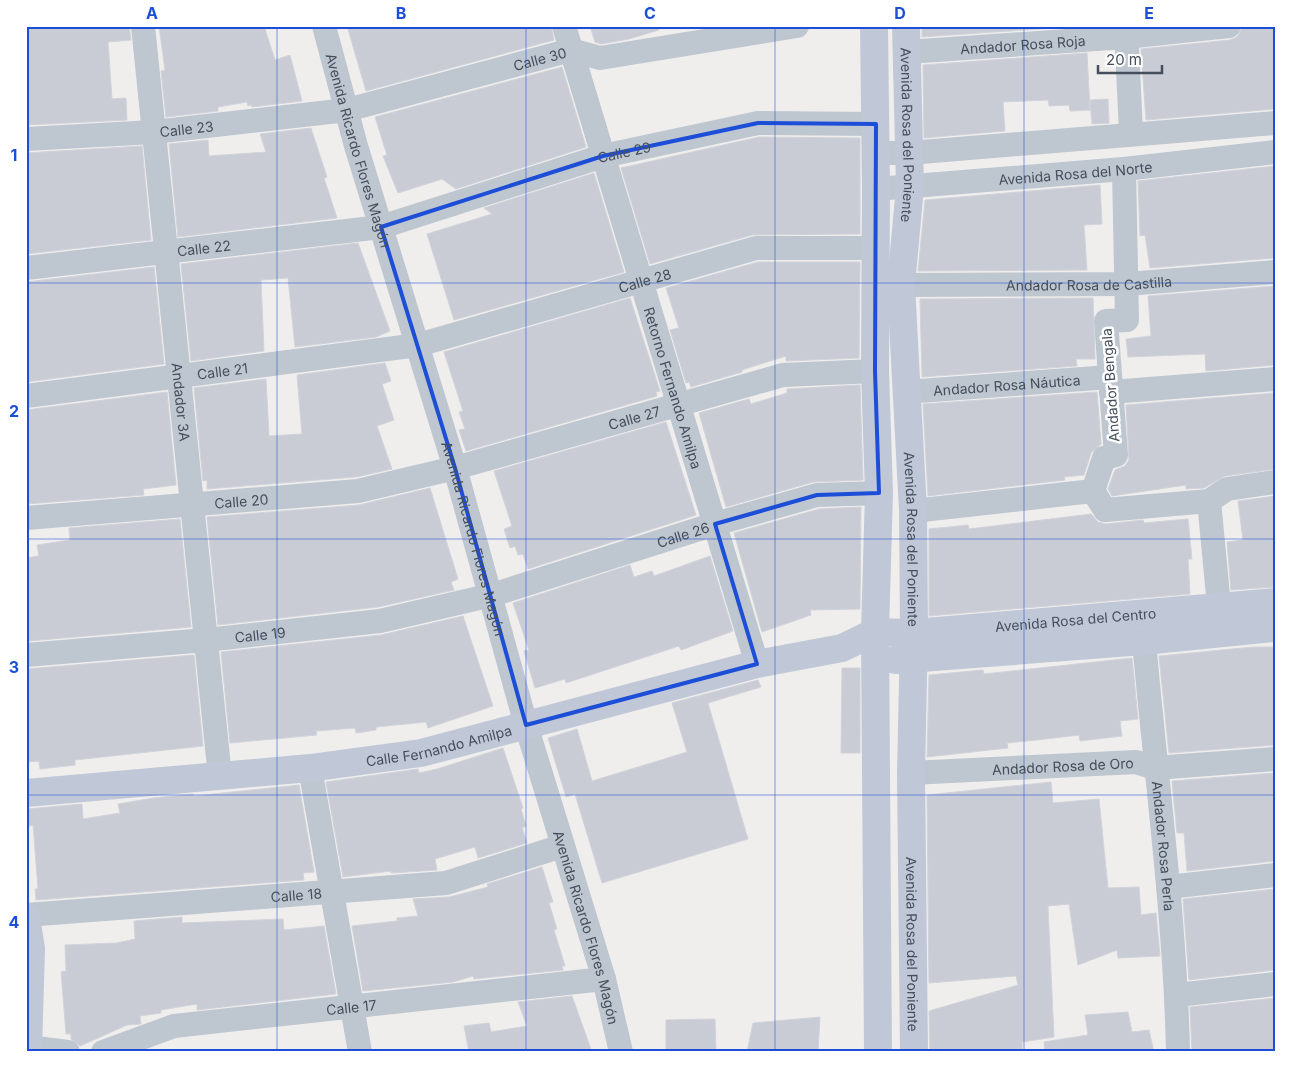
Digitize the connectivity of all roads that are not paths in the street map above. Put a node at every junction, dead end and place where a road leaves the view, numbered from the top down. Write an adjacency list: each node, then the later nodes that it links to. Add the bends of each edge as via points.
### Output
1 (143, 26): 13 (street, Andador 3A)
2 (324, 26): 10 (street, Avenida Ricardo Flores Magón)
3 (564, 26): 9 (street, Retorno Fernando Amilpa)
4 (797, 26): 9 (street, Calle 30, via 600,58)
5 (874, 26): 12 (street)
6 (1229, 26): 7 (street, Andador Rosa Roja)
7 (1126, 32): 8 (street, Andador Rosa Roja); 14 (street)
8 (906, 39): 18 (street, Avenida Rosa del Poniente)
9 (571, 50): 10 (street, Calle 30); 19 (street, Retorno Fernando Amilpa)
10 (347, 110): 13 (street, Calle 23); 23 (street, Avenida Ricardo Flores Magón)
11 (1275, 123): 14 (street)
12 (876, 124): 16 (street); 19 (street, Calle 29, via 758,123)
13 (154, 132): 15 (street, Calle 23); 25 (street, Andador 3A)
14 (1131, 134): 18 (street)
15 (26, 139)
16 (876, 152): 18 (street); 22 (street)
17 (1275, 152): 20 (street, Avenida Rosa del Norte)
18 (909, 153): 21 (street, Avenida Rosa del Poniente)
19 (603, 156): 23 (street, Calle 29); 28 (street, Retorno Fernando Amilpa)
20 (1124, 169): 21 (street, Avenida Rosa del Norte); 29 (street, Andador Bengala)
21 (910, 187): 22 (street, Avenida Rosa del Norte); 30 (street, Avenida Rosa del Poniente)
22 (876, 189): 24 (street)
23 (381, 227): 25 (street, Calle 22); 31 (street, Avenida Ricardo Flores Magón)
24 (876, 248): 28 (street, Calle 28, via 756,248); 32 (street)
25 (166, 252): 26 (street, Calle 22); 33 (street, Andador 3A)
26 (26, 268)
27 (1275, 272): 29 (street, Andador Rosa de Castilla)
28 (641, 280): 31 (street, Calle 28); 38 (street, Retorno Fernando Amilpa)
29 (1127, 284): 30 (street, Andador Rosa de Castilla); 35 (street, Andador Bengala, via 1127,320 1106,321)
30 (901, 285): 36 (street, Avenida Rosa del Poniente)
31 (418, 345): 33 (street, Calle 21); 39 (street, Avenida Ricardo Flores Magón)
32 (875, 371): 38 (street, Calle 27, via 783,375); 42 (street)
33 (179, 377): 37 (street, Calle 21); 44 (street, Andador 3A)
34 (1275, 379): 35 (street, Andador Rosa Náutica)
35 (1110, 384): 36 (street, Andador Rosa Náutica); 41 (street, Andador Bengala, via 1116,455 1104,458)
36 (905, 392): 45 (street, Avenida Rosa del Poniente)
37 (26, 396)
38 (679, 405): 39 (street, Calle 27); 47 (street, Retorno Fernando Amilpa)
39 (455, 468): 44 (street, Calle 20, via 358,491); 48 (street, Avenida Ricardo Flores Magón)
40 (1275, 482): 43 (street, via 1227,489)
41 (1093, 491): 43 (street, via 1105,510); 45 (street)
42 (879, 493): 47 (street, Calle 26, via 817,495); 52 (street)
43 (1210, 501): 50 (street)
44 (192, 505): 46 (street, Calle 20); 54 (street, Andador 3A)
45 (913, 511): 53 (street, Avenida Rosa del Poniente)
46 (26, 518)
47 (715, 524): 48 (street, Calle 26); 60 (street, Retorno Fernando Amilpa)
48 (492, 595): 54 (street, Calle 19, via 380,621); 61 (street, Avenida Ricardo Flores Magón)
49 (1275, 602): 50 (street, Avenida Rosa del Centro)
50 (1219, 606): 53 (street, Avenida Rosa del Centro)
51 (1275, 628): 55 (street, Avenida Rosa del Centro)
52 (875, 632): 53 (street, Avenida Rosa del Centro); 56 (street, Calle Fernando Amilpa); 58 (street)
53 (914, 633): 59 (street, Avenida Rosa del Poniente)
54 (206, 640): 57 (street, Calle 19); 66 (street, Andador 3A)
55 (1144, 641): 59 (street, Avenida Rosa del Centro); 63 (street, Andador Rosa Perla)
56 (842, 648): 58 (street, Calle Fernando Amilpa); 60 (street, Calle Fernando Amilpa)
57 (26, 655)
58 (876, 659): 59 (street, Avenida Rosa del Centro); 82 (street)
59 (913, 660): 65 (street, Avenida Rosa del Poniente)
60 (757, 664): 61 (street, Calle Fernando Amilpa)
61 (526, 725): 64 (street, Calle Fernando Amilpa, via 421,753); 68 (street, Avenida Ricardo Flores Magón)
62 (1275, 759): 63 (street, Andador Rosa de Oro)
63 (1146, 765): 65 (street, Andador Rosa de Oro); 70 (street, Andador Rosa Perla)
64 (310, 768): 66 (street, Calle Fernando Amilpa); 71 (street)
65 (911, 774): 83 (street, Avenida Rosa del Poniente)
66 (220, 777): 67 (street, Calle Fernando Amilpa)
67 (26, 793)
68 (562, 846): 71 (street, Calle 18, via 446,883); 73 (street, Avenida Ricardo Flores Magón)
69 (1275, 876): 70 (street)
70 (1168, 887): 75 (street, Andador Rosa Perla)
71 (332, 893): 72 (street, Calle 18); 76 (street)
72 (26, 916): 77 (street, via 30,949)
73 (604, 979): 76 (street, Calle 17); 81 (street, Avenida Ricardo Flores Magón)
74 (1275, 984): 75 (street)
75 (1177, 995): 84 (street, Andador Rosa Perla)
76 (353, 1006): 79 (street, Calle 17, via 174,1026); 80 (street)
77 (28, 1049): 78 (street)
78 (68, 1052)
79 (103, 1052)
80 (360, 1052)
81 (621, 1052)
82 (878, 1052)
83 (914, 1052)
84 (1178, 1052)

